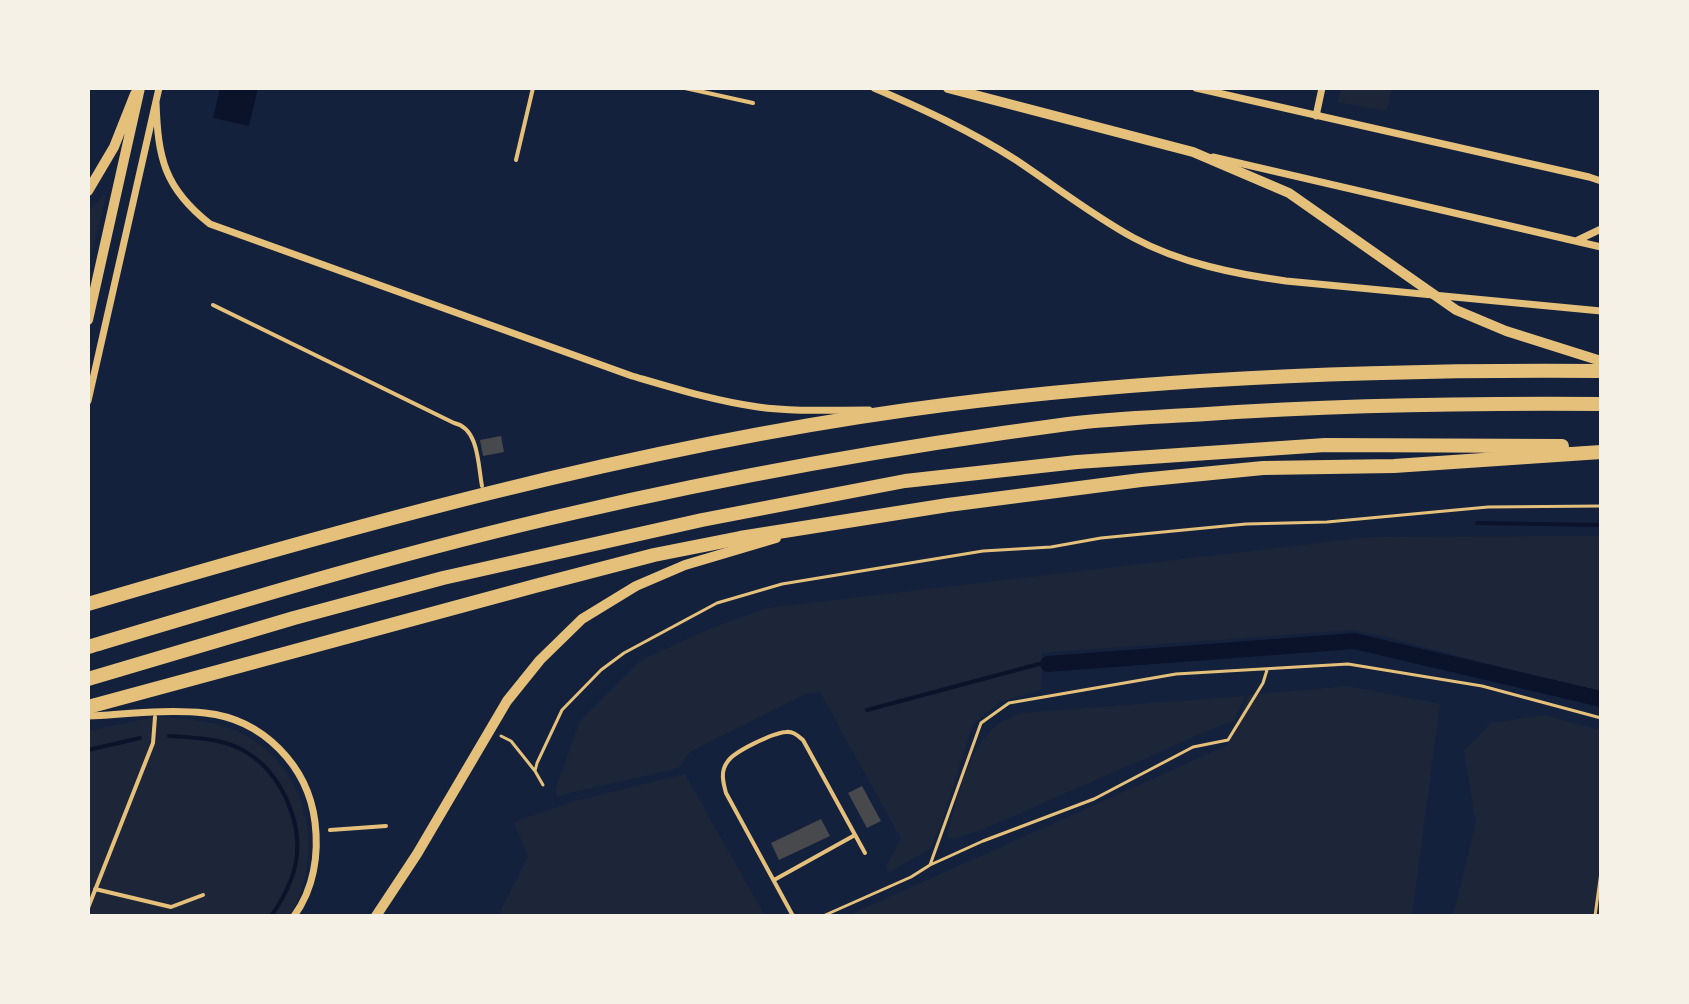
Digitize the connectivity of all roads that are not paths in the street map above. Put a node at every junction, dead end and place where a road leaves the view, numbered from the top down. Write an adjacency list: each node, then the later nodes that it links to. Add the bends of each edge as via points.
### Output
1 (139, 88): 15 (main road); 21 (main road)
2 (159, 88): 9 (street)
3 (533, 88): 13 (lane)
4 (685, 88): 10 (lane)
5 (874, 88): 20 (street, via 969,133 1136,239 1189,260 1286,281)
6 (948, 88): 12 (main road)
7 (1196, 88): 11 (street)
8 (1322, 88): 11 (street)
9 (156, 102): 24 (street); 26 (street, via 158,145 169,177 192,210 210,224 684,391 791,410)
10 (753, 103)
11 (1316, 116): 14 (street)
12 (1193, 152): 17 (street); 22 (main road, via 1289,193 1456,310)
13 (516, 160)
14 (1601, 181)
15 (88, 191)
16 (1601, 229): 17 (street)
17 (1575, 241): 18 (street)
18 (1601, 247)
19 (213, 305): 28 (lane, via 464,425 471,432)
20 (1601, 311)
21 (88, 320)
22 (1601, 361)
23 (1601, 371): 26 (highway, via 1429,370 1220,379)
24 (88, 401)
25 (1601, 404): 31 (highway, via 1305,407 1072,423 900,449 569,513)
26 (907, 410): 30 (highway, via 577,471)
27 (1601, 450): 29 (highway, via 1394,466 1248,470 1036,493); 32 (highway, via 1325,445 1077,462 905,481 488,567)
28 (482, 486)
29 (822, 525): 33 (highway, via 654,555); 45 (main road, via 685,565 636,586 582,619 507,701)
30 (88, 604)
31 (88, 647)
32 (88, 679)
33 (88, 707)
34 (88, 716): 44 (street, via 209,713 251,728 294,763 307,788 317,847 312,880)
35 (155, 717): 41 (lane, via 153,743)
36 (386, 826): 37 (lane)
37 (330, 830)
38 (855, 835): 39 (lane); 40 (lane); 40 (lane, via 795,733 787,731 744,749 727,762 722,782)
39 (865, 853)
40 (774, 880): 46 (lane)
41 (95, 889): 42 (lane, via 171,907); 43 (lane)
42 (203, 895)
43 (88, 908)
44 (294, 916)
45 (376, 916)
46 (793, 916)

